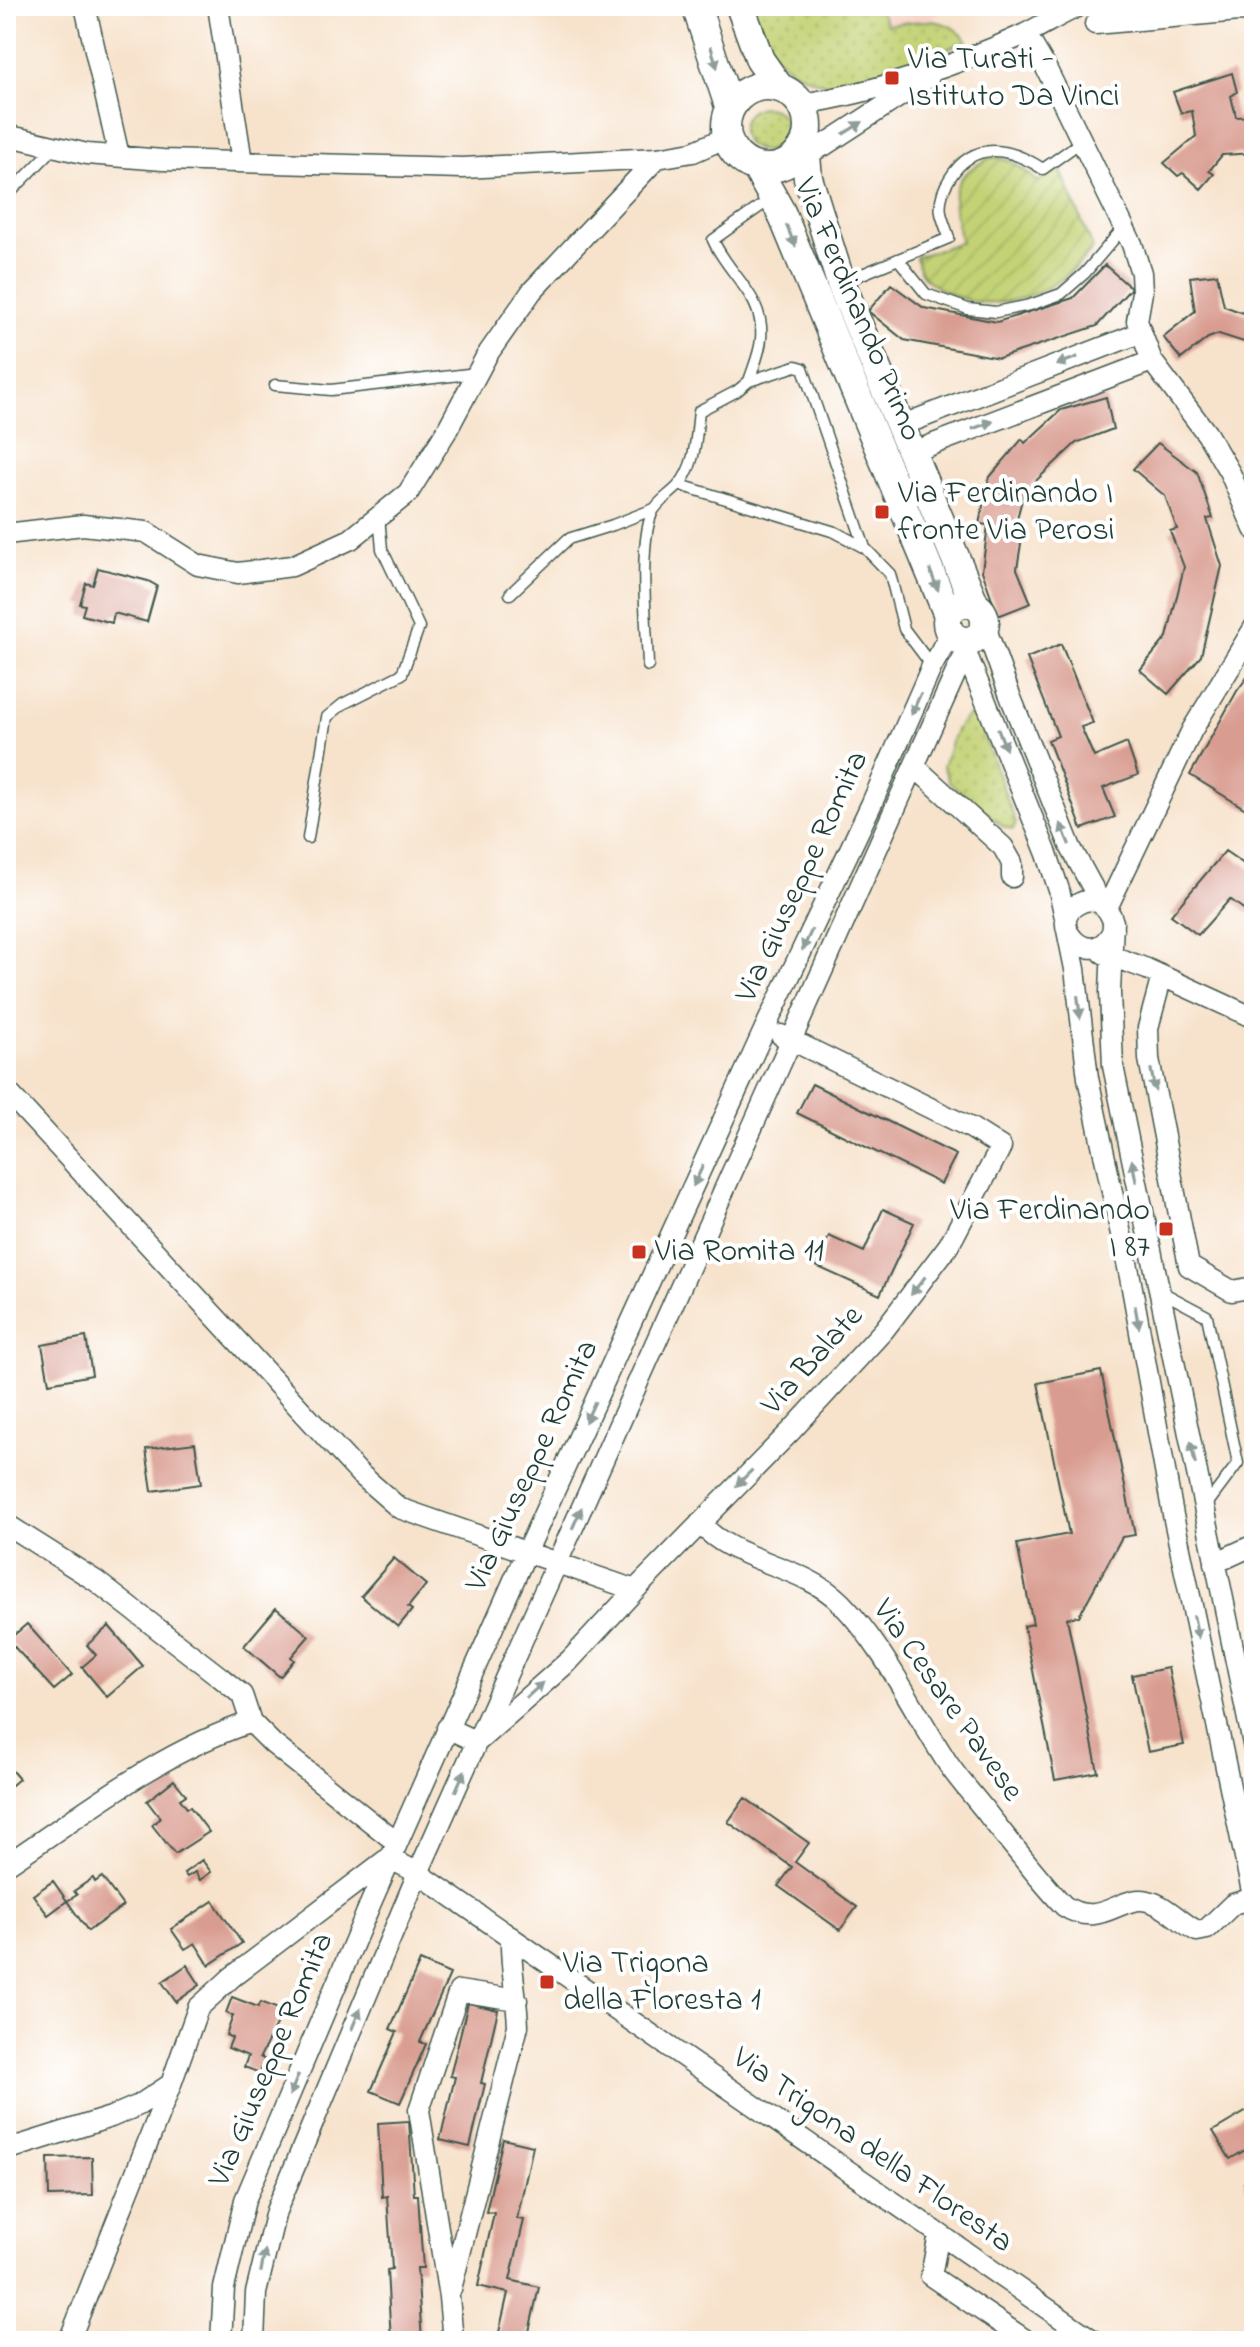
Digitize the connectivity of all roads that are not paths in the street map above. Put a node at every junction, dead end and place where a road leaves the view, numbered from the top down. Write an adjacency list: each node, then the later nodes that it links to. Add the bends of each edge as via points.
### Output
1 (85, 6): 18 (street)
2 (218, 6): 21 (street)
3 (696, 6): 13 (street, one-way to 13)
4 (740, 6): 11 (street, via 760,60)
5 (1079, 6): 9 (street)
6 (1152, 6): 8 (street)
7 (1254, 12): 8 (street)
8 (1095, 24): 9 (street)
9 (1031, 31): 10 (street); 16 (street)
10 (945, 66): 12 (street, via 829,101); 19 (street, one-way to 10, via 883,109)
11 (779, 87): 12 (street); 13 (street, via 750,89)
12 (802, 104): 19 (street, via 809,131)
13 (730, 109): 15 (street)
14 (6, 135): 17 (street)
15 (727, 137): 20 (street, via 693,152); 22 (street, via 733,150)
16 (1082, 141): 25 (street); 26 (lane, via 1043,169 1008,151 973,155 957,167 942,192 949,238)
17 (56, 146): 18 (street); 23 (lane)
18 (119, 156): 21 (street)
19 (798, 156): 22 (street, via 770,168); 27 (street, Via Ferdinando Primo)
20 (657, 158): 21 (street, via 463,168); 30 (street, via 532,291)
21 (242, 162)
22 (756, 167): 24 (street, Via Ferdinando Primo)
23 (6, 197)
24 (774, 197): 31 (lane, via 713,240 756,301 762,322); 43 (street, Via Ferdinando Primo, one-way to 43)
25 (1124, 227): 26 (lane, via 1061,294 996,312 968,309 926,294); 28 (street, via 1141,273)
26 (898, 259): 27 (lane)
27 (841, 283): 33 (street, Via Ferdinando Primo)
28 (1140, 333): 29 (street); 33 (street, one-way to 33)
29 (1152, 361): 34 (street, one-way to 29); 38 (street, via 1207,434)
30 (477, 373): 32 (lane, via 331,390); 37 (street, via 408,493)
31 (749, 381): 35 (lane, via 699,411 695,450); 40 (lane, via 803,368)
32 (275, 385)
33 (900, 426): 34 (street, Via Ferdinando Primo)
34 (910, 453): 43 (street, Via Ferdinando Primo)
35 (680, 485): 36 (lane); 40 (lane, via 835,532)
36 (654, 509): 41 (lane, via 568,539); 44 (lane, via 645,536)
37 (379, 516): 39 (street, via 351,539 292,566 238,573 198,565 146,532 83,525); 51 (lane, via 382,549 419,627 402,674 327,717)
38 (1254, 529)
39 (6, 534)
40 (865, 548): 45 (lane, via 890,574 904,629)
41 (510, 594)
42 (1254, 628): 53 (street, via 1192,730)
43 (966, 631): 45 (street, Via Giuseppe Romita); 46 (street, Via Ferdinando Primo); 47 (street, Via Giuseppe Romita); 53 (street, Via Ferdinando Primo, one-way to 43, via 1071,848 1009,693)
44 (648, 666)
45 (932, 666): 49 (street, Via Giuseppe Romita, one-way to 49)
46 (988, 703): 47 (street, via 969,684 961,685); 54 (street, Via Ferdinando Primo, one-way to 54, via 1047,854)
47 (930, 730): 48 (street, Via Giuseppe Romita)
48 (914, 766): 50 (street, Via Giuseppe Romita); 52 (street, via 1003,847 1012,863)
49 (871, 805): 50 (street); 59 (street, Via Giuseppe Romita, one-way to 59)
50 (892, 815): 60 (street, Via Giuseppe Romita)
51 (308, 838)
52 (1012, 877)
53 (1108, 916): 54 (street, via 1086,901 1072,908); 55 (street, via 1104,942); 56 (street, Via Ferdinando Primo); 57 (street, via 1128,951)
54 (1067, 926): 55 (street, via 1075,942); 65 (street, Via Ferdinando Primo, one-way to 65, via 1088,1078)
55 (1089, 947): 56 (street)
56 (1113, 956): 57 (street); 64 (street, Via Ferdinando Primo, one-way to 56, via 1111,1052)
57 (1154, 973): 58 (street); 68 (street, one-way to 68, via 1149,1059 1189,1266 1232,1291)
58 (1254, 1018)
59 (766, 1026): 60 (street); 62 (street, Via Giuseppe Romita)
60 (791, 1040): 63 (street, Via Giuseppe Romita); 71 (street, Via Balate, one-way to 71, via 1001,1147 949,1245 884,1330)
61 (6, 1090): 74 (street, via 359,1473 399,1508)
62 (719, 1131): 63 (street); 74 (street, Via Giuseppe Romita, one-way to 74)
63 (744, 1144): 76 (street, Via Giuseppe Romita, one-way to 63)
64 (1146, 1233): 65 (street); 67 (street, Via Ferdinando Primo)
65 (1122, 1239): 66 (street, Via Ferdinando Primo)
66 (1130, 1277): 67 (street); 70 (street, Via Ferdinando Primo, one-way to 70)
67 (1156, 1281): 69 (street, Via Ferdinando Primo, one-way to 67); 69 (lane, via 1207,1316 1238,1463)
68 (1254, 1287)
69 (1204, 1509): 70 (street); 75 (street, Via Ferdinando Primo)
70 (1173, 1515): 79 (street, Via Ferdinando Primo)
71 (700, 1523): 78 (street, Via Balate); 87 (street, Via Cesare Pavese, via 725,1543 812,1581 839,1601 861,1626 946,1761 1064,1906 1078,1915 1096,1914 1144,1899 1197,1931 1207,1929)
72 (6, 1524): 80 (street, Via Trigona della Floresta, via 96,1581 220,1677 242,1695)
73 (1254, 1545): 75 (street)
74 (526, 1553): 76 (street); 81 (street, Via Giuseppe Romita)
75 (1215, 1563): 77 (street, Via Ferdinando Primo)
76 (557, 1564): 78 (street); 82 (street, Via Giuseppe Romita)
77 (1220, 1588): 79 (street); 83 (street, Via Ferdinando Primo)
78 (635, 1590): 82 (street, Via Balate, one-way to 78, via 570,1660)
79 (1189, 1594): 87 (street, Via Ferdinando Primo, one-way to 87)
80 (251, 1722): 84 (street, Via Trigona della Floresta); 85 (street, via 168,1756)
81 (447, 1728): 82 (street); 84 (street, Via Giuseppe Romita)
82 (477, 1742): 86 (street, Via Giuseppe Romita, one-way to 82)
83 (1254, 1749)
84 (393, 1850): 86 (street, Via Trigona della Floresta); 90 (street, via 198,2008); 92 (street, Via Giuseppe Romita, one-way to 92)
85 (6, 1865)
86 (418, 1873): 88 (street, Via Trigona della Floresta); 93 (street, Via Giuseppe Romita, one-way to 86)
87 (1253, 1892)
88 (511, 1937): 89 (street); 94 (street, Via Trigona della Floresta)
89 (517, 2000): 95 (street, via 518,2026); 95 (street, via 459,1991 419,2110)
90 (171, 2084): 91 (street, via 111,2117); 98 (street)
91 (6, 2150)
92 (245, 2200): 93 (street); 96 (street, Via Giuseppe Romita, via 224,2288)
93 (276, 2211): 97 (street, Via Giuseppe Romita, one-way to 93, via 256,2293)
94 (939, 2234): 100 (street, via 931,2276); 101 (street, Via Trigona della Floresta)
95 (449, 2297): 99 (street)
96 (221, 2340): 97 (street)
97 (254, 2340)
98 (69, 2341)
99 (453, 2341)
100 (1027, 2341)
101 (1094, 2341)

